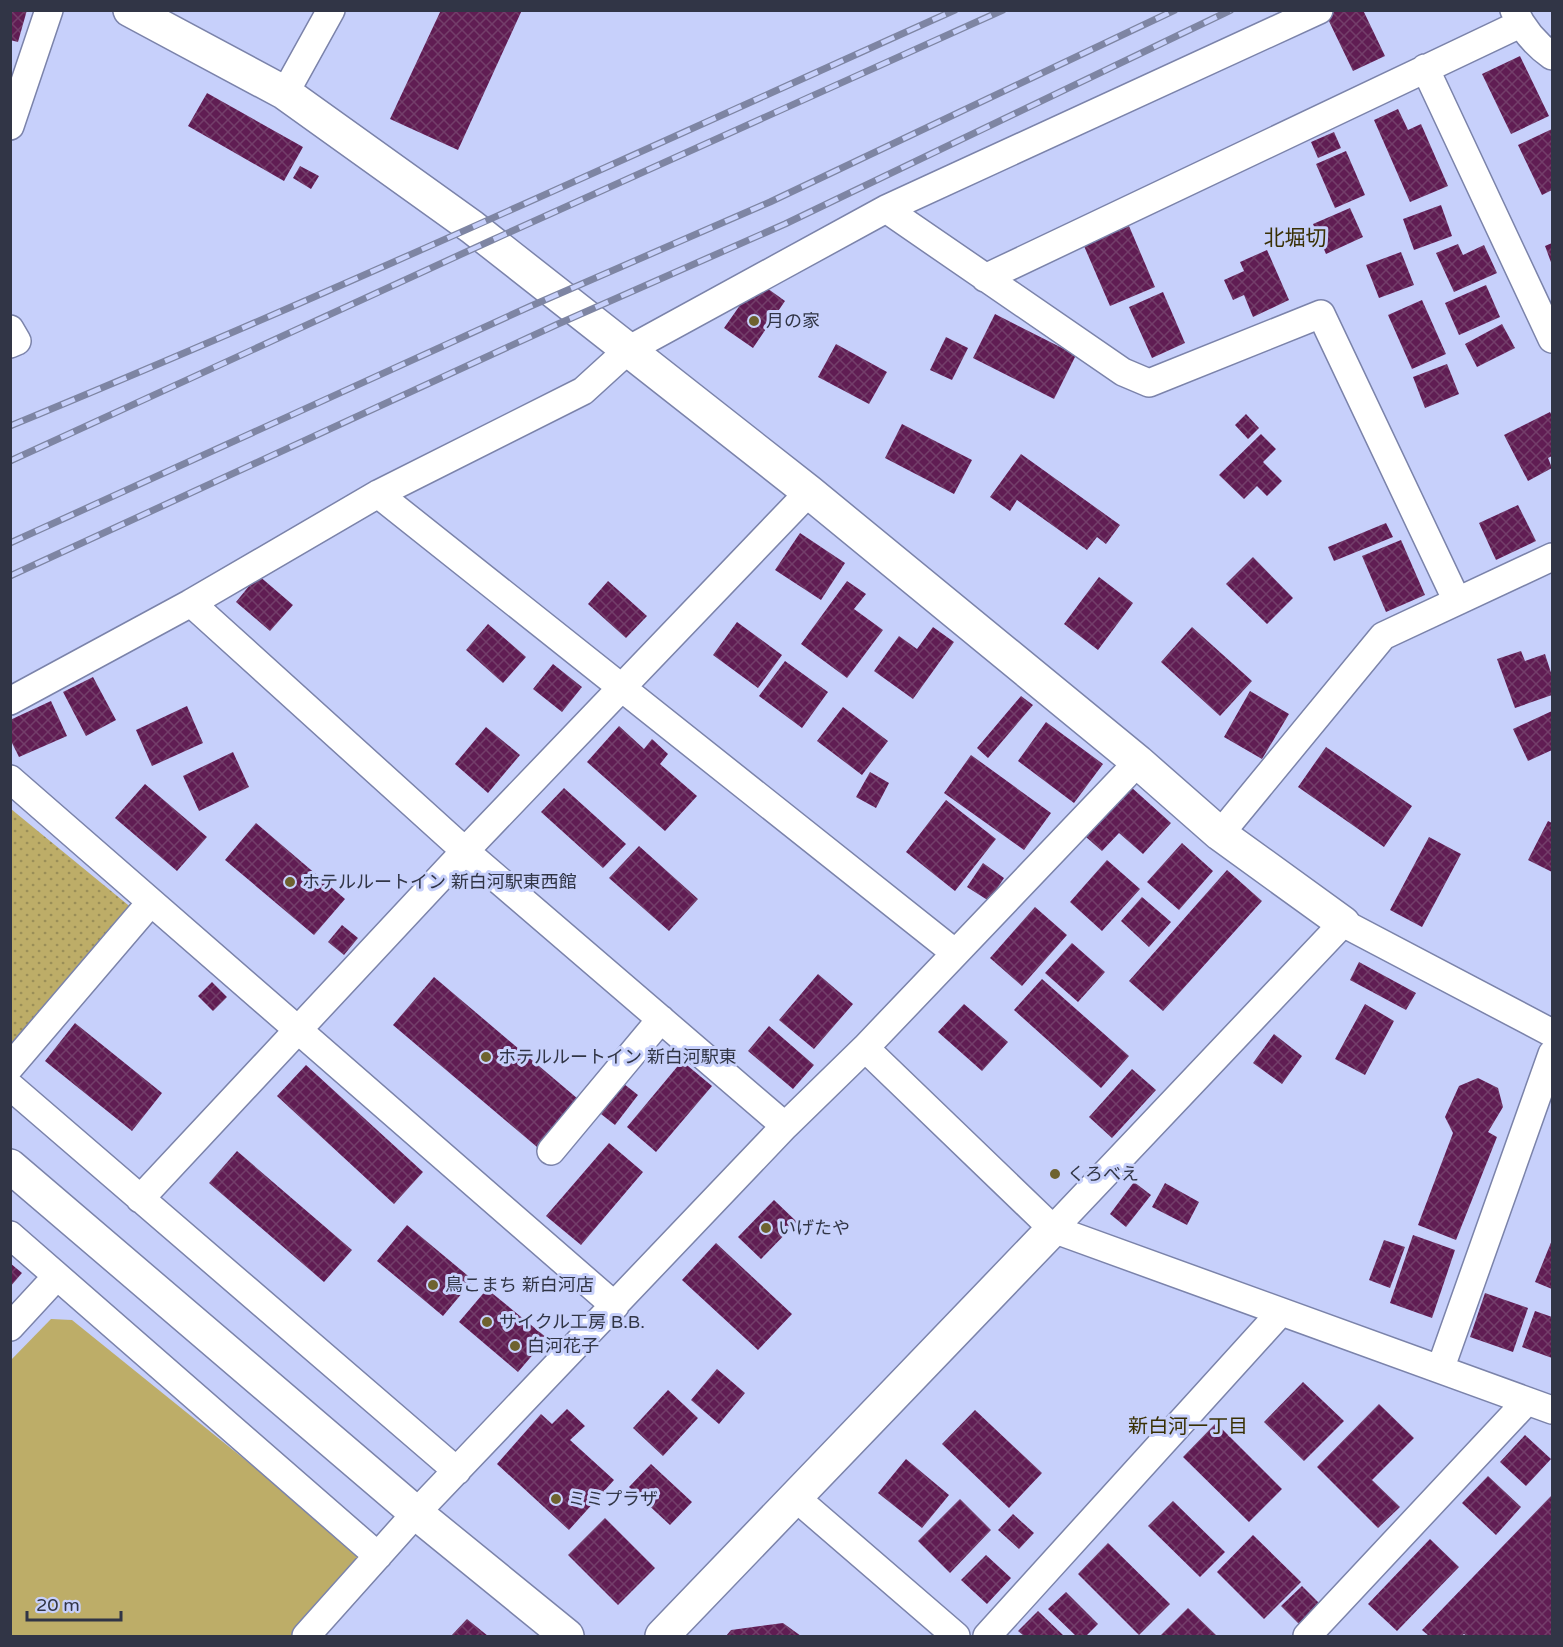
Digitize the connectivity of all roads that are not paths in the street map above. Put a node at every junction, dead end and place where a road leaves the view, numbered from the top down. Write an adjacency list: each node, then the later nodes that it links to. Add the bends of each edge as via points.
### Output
1 (49, 10): 9 (street)
2 (130, 10): 8 (street)
3 (331, 10): 8 (street)
4 (1319, 10): 10 (street)
5 (1517, 17): 6 (street, via 1537,46); 7 (street)
6 (1552, 56)
7 (1425, 68): 11 (street); 13 (street)
8 (285, 93): 15 (street, via 472,227)
9 (10, 126)
10 (886, 209): 11 (street); 15 (street)
11 (985, 278): 19 (street, via 1123,372 1149,383 1321,314)
12 (10, 330): 14 (street, via 17,341)
13 (1552, 339)
14 (10, 344)
15 (628, 350): 16 (street); 17 (street, via 583,391)
16 (809, 492): 21 (street); 23 (street)
17 (378, 494): 20 (street); 21 (street)
18 (1550, 563): 19 (street)
19 (1457, 601): 25 (street, via 1383,636)
20 (191, 603): 22 (street); 26 (street)
21 (622, 687): 26 (street); 29 (street)
22 (10, 701)
23 (1138, 762): 25 (street); 29 (street)
24 (10, 779): 27 (street)
25 (1220, 834): 28 (street)
26 (465, 851): 30 (street); 31 (street)
27 (151, 902): 31 (street); 35 (street)
28 (1342, 923): 32 (street); 41 (street)
29 (954, 952): 33 (street)
30 (661, 1019): 37 (street); 38 (street)
31 (298, 1030): 40 (street); 44 (street)
32 (1552, 1033)
33 (865, 1048): 37 (street); 41 (street)
34 (1552, 1054): 47 (street)
35 (10, 1067)
36 (10, 1086): 40 (street)
37 (785, 1126): 44 (street)
38 (551, 1151)
39 (10, 1166): 52 (street)
40 (140, 1199): 50 (street)
41 (1053, 1229): 45 (street); 51 (street)
42 (10, 1235): 43 (street)
43 (57, 1276): 46 (street); 53 (street)
44 (615, 1306): 50 (street)
45 (1281, 1312): 47 (street); 58 (street)
46 (10, 1327)
47 (1441, 1367): 48 (street)
48 (1527, 1401): 49 (street); 59 (street)
49 (1552, 1410)
50 (457, 1471): 52 (street)
51 (796, 1498): 56 (street); 57 (street)
52 (416, 1514): 53 (street); 55 (street)
53 (378, 1556): 54 (street)
54 (306, 1636)
55 (567, 1636)
56 (662, 1636)
57 (956, 1636)
58 (987, 1636)
59 (1307, 1636)

